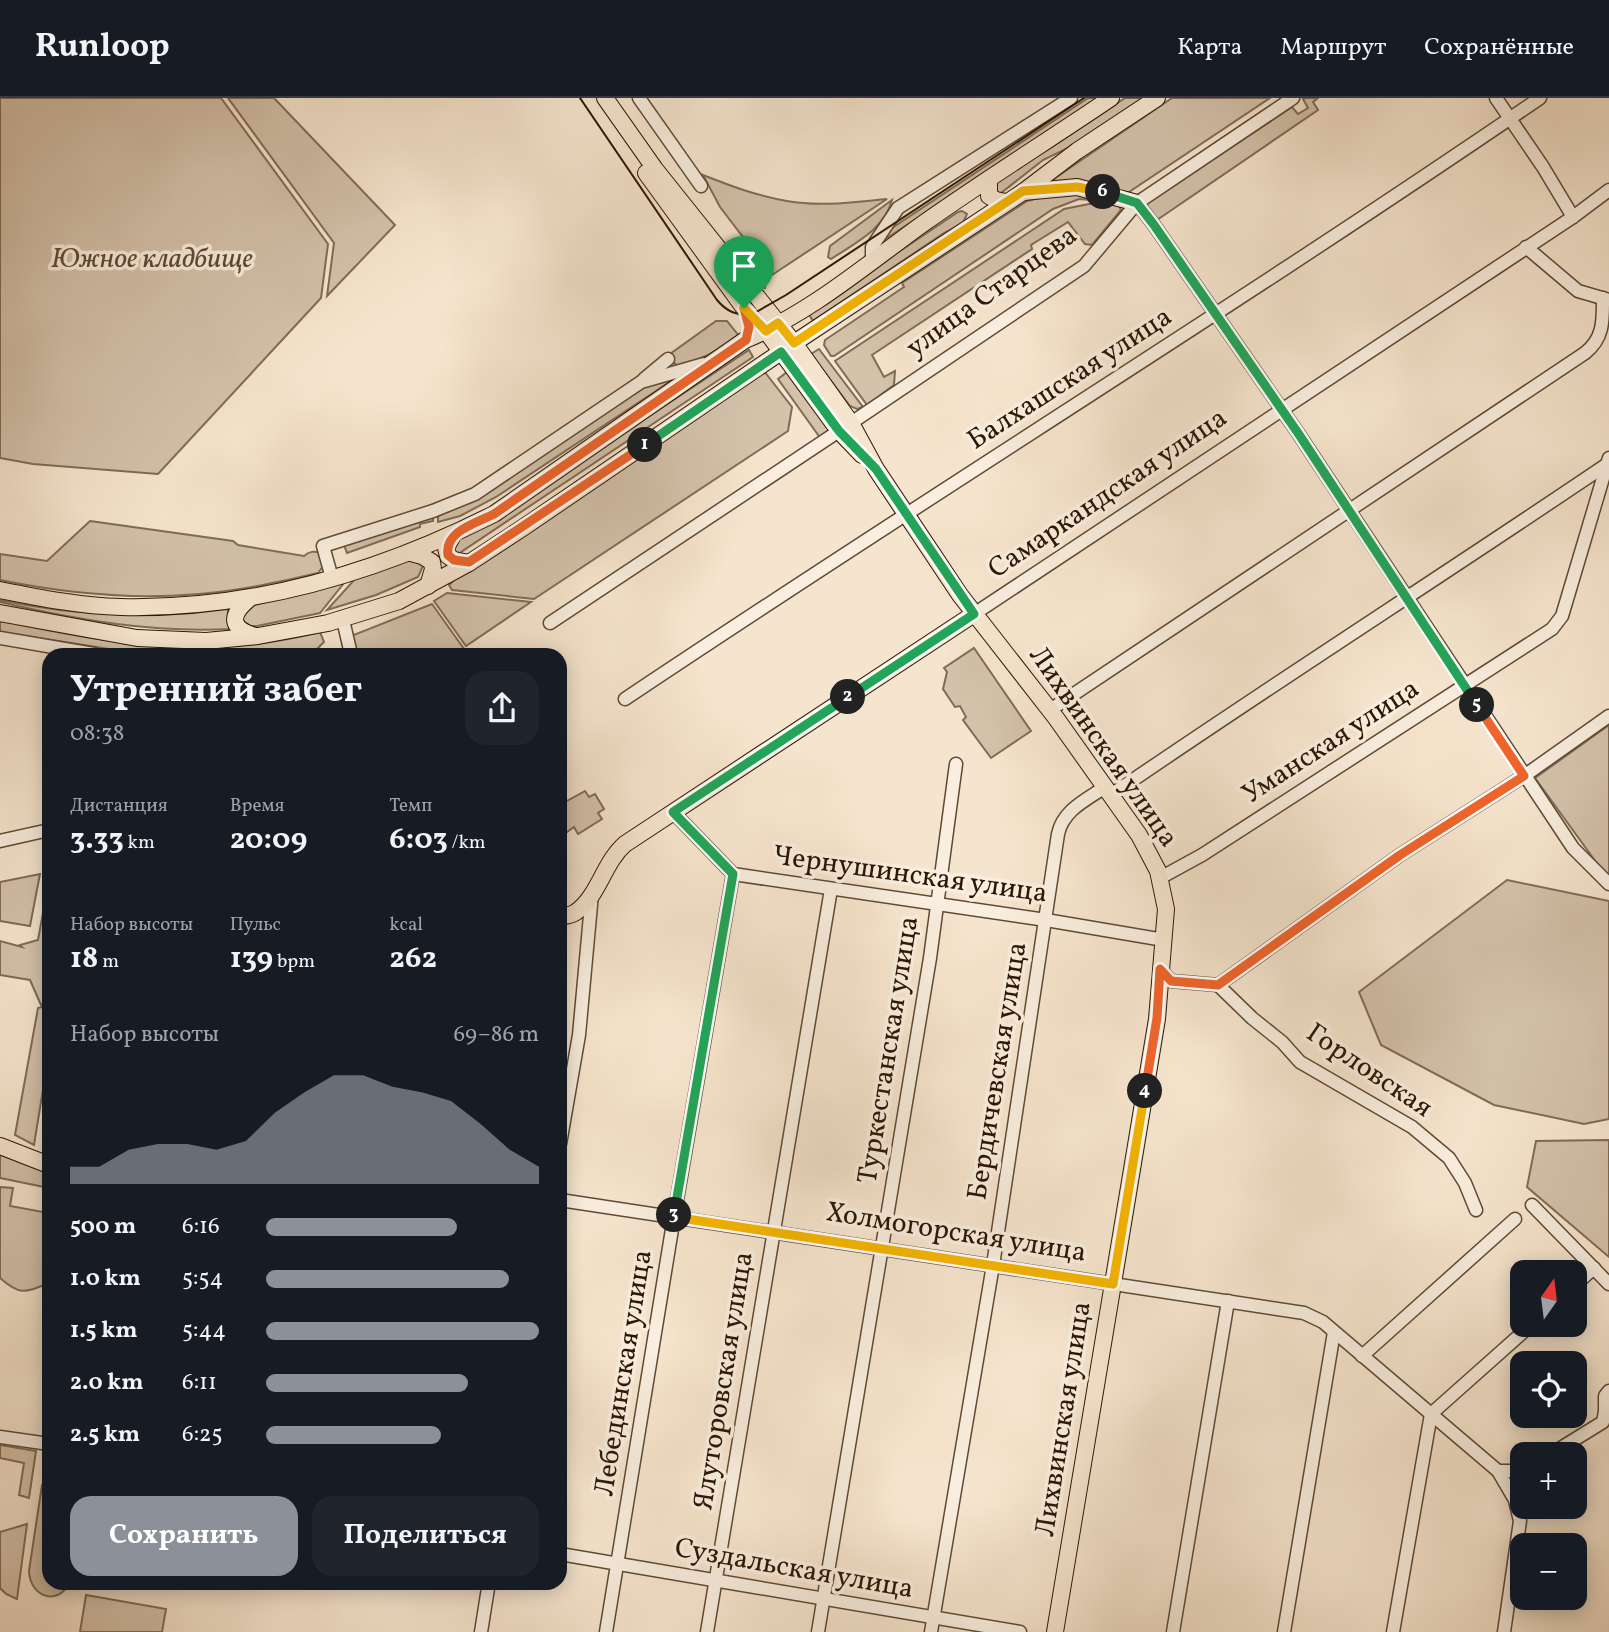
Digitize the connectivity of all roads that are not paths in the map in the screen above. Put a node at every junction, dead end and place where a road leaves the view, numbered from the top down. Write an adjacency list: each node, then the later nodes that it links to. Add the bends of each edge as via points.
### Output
1 (593, 98): 10 (main road)
2 (605, 98): 10 (main road)
3 (639, 98): 13 (street)
4 (1071, 98): 22 (street, via 898,208 872,247)
5 (1111, 98): 12 (main road)
6 (1157, 98): 15 (main road)
7 (1293, 98): 18 (street, улица Старцева)
8 (1496, 98): 11 (street)
9 (1540, 98): 11 (street, Балхашская улица)
10 (612, 118): 24 (main road); 26 (main road)
11 (1509, 119): 19 (street); 25 (street, Балхашская улица)
12 (989, 179): 16 (main road); 17 (main road, via 989,195)
13 (701, 186)
14 (1609, 190): 19 (street, Самаркандская улица)
15 (1023, 191): 17 (main road); 18 (main road, via 1077,187)
16 (954, 202): 20 (main road, via 974,207 976,219); 22 (main road)
17 (1006, 202): 20 (main road)
18 (1137, 203): 25 (street); 33 (street, улица Старцева, via 1084,266)
19 (1573, 217): 21 (street, Самаркандская улица)
20 (971, 226): 28 (main road)
21 (1526, 247): 23 (street, via 1578,292); 32 (street, Самаркандская улица)
22 (872, 261): 26 (main road)
23 (1606, 299): 35 (street, via 1602,328 1591,349)
24 (744, 308): 26 (main road); 27 (main road, via 749,327)
25 (1214, 314): 32 (street); 36 (street, Балхашская улица)
26 (772, 327): 27 (main road); 28 (main road, Лихвинская улица)
27 (746, 340): 30 (main road)
28 (788, 347): 33 (main road, Лихвинская улица); 39 (main road)
29 (667, 359): 31 (street)
30 (718, 360): 31 (street); 37 (main road, via 494,514)
31 (641, 382): 40 (street, via 475,494 323,546)
32 (1282, 410): 35 (street); 46 (street, Самаркандская улица)
33 (845, 427): 36 (main road, Лихвинская улица); 48 (street, улица Старцева)
34 (1608, 462): 43 (street, Бердичевская улица); 53 (street, Уманская улица, via 1559,622)
35 (1350, 512): 43 (street); 55 (street)
36 (907, 513): 46 (main road, Лихвинская улица); 54 (street, Балхашская улица)
37 (453, 535): 38 (main road); 39 (main road, via 448,555)
38 (411, 553): 40 (main road); 41 (main road, via 432,562)
39 (469, 562): 41 (main road)
40 (332, 578): 44 (main road)
41 (428, 586): 47 (main road)
42 (0, 590): 44 (main road, via 120,607)
43 (1408, 598): 53 (street); 59 (street, Бердичевская улица)
44 (249, 599): 49 (main road, via 239,607 234,621)
45 (0, 613): 49 (main road, via 137,638 206,641)
46 (974, 614): 55 (main road, Лихвинская улица); 60 (main road, Самаркандская улица)
47 (343, 620): 49 (main road); 52 (street)
48 (550, 623)
49 (258, 636)
50 (0, 638): 51 (street)
51 (59, 648)
52 (350, 648)
53 (1464, 686): 58 (street); 64 (street, Уманская улица)
54 (625, 699)
55 (1050, 709): 59 (main road, Лихвинская улица)
56 (1609, 716): 58 (street)
57 (956, 764): 68 (street, Туркестанская улица)
58 (1524, 776): 65 (street, via 1573,848); 73 (street, via 1400,855)
59 (1108, 791): 64 (main road, Лихвинская улица, via 1146,847); 70 (street, Бердичевская улица, via 1071,810 1061,821)
60 (673, 812): 63 (street, Чернушинская улица); 67 (main road, Самаркандская улица, via 621,847)
61 (42, 832): 62 (street)
62 (0, 841)
63 (733, 874): 66 (street, Чернушинская улица); 80 (street, Лебединская улица)
64 (1160, 878): 71 (main road, Лихвинская улица, via 1166,909)
65 (1609, 884)
66 (831, 889): 68 (street, Чернушинская улица); 82 (street, Ялуторовская улица)
67 (592, 893): 69 (main road, via 576,912); 74 (street, via 579,1035)
68 (936, 904): 70 (street, Чернушинская улица); 83 (street, Туркестанская улица)
69 (567, 915)
70 (1046, 920): 71 (street, Чернушинская улица); 84 (street, Бердичевская улица)
71 (1164, 940): 72 (main road, Лихвинская улица)
72 (1160, 969): 73 (street, via 1171,981); 87 (main road, Лихвинская улица, via 1157,1023)
73 (1218, 985): 79 (street, Горловская, via 1300,1062 1412,1127 1449,1158)
74 (567, 1104)
75 (0, 1146): 76 (main road)
76 (42, 1161)
77 (567, 1201): 80 (street, Холмогорская улица)
78 (1532, 1205): 85 (street)
79 (1476, 1210)
80 (674, 1217): 82 (street, Холмогорская улица); 102 (street, Лебединская улица)
81 (1515, 1219): 92 (street)
82 (774, 1232): 83 (street, Холмогорская улица); 103 (street, Ялуторовская улица)
83 (883, 1248): 84 (street, Холмогорская улица); 105 (street, Туркестанская улица)
84 (993, 1265): 87 (street, Холмогорская улица); 106 (street, Бердичевская улица)
85 (1594, 1268): 86 (street); 88 (street)
86 (1587, 1274)
87 (1113, 1284): 89 (street, Холмогорская улица); 113 (main road, Лихвинская улица)
88 (1609, 1284)
89 (1228, 1301): 90 (street, Холмогорская улица, via 1304,1312); 114 (street)
90 (1334, 1332): 92 (street, Холмогорская улица); 115 (street)
91 (1518, 1337): 94 (street)
92 (1362, 1356): 94 (street, Холмогорская улица)
93 (1609, 1391): 95 (street)
94 (1431, 1415): 99 (street, Холмогорская улица); 116 (street)
95 (1606, 1422): 97 (street)
96 (0, 1437): 98 (street)
97 (1572, 1442)
98 (42, 1443)
99 (1498, 1471): 100 (street); 117 (street, via 1515,1500 1520,1521)
100 (1510, 1471)
101 (567, 1555): 102 (street, Суздальская улица)
102 (618, 1564): 103 (street, Суздальская улица); 108 (street, Лебединская улица)
103 (716, 1580): 105 (street, Суздальская улица); 109 (street, Ялуторовская улица)
104 (488, 1590): 107 (street)
105 (823, 1598): 106 (street, Суздальская улица); 110 (street, Туркестанская улица)
106 (933, 1617): 111 (street, Бердичевская улица); 112 (street, Суздальская улица)
107 (481, 1632)
108 (606, 1632)
109 (707, 1632)
110 (818, 1632)
111 (931, 1632)
112 (1020, 1632)
113 (1055, 1632)
114 (1173, 1632)
115 (1284, 1632)
116 (1393, 1632)
117 (1504, 1632)

